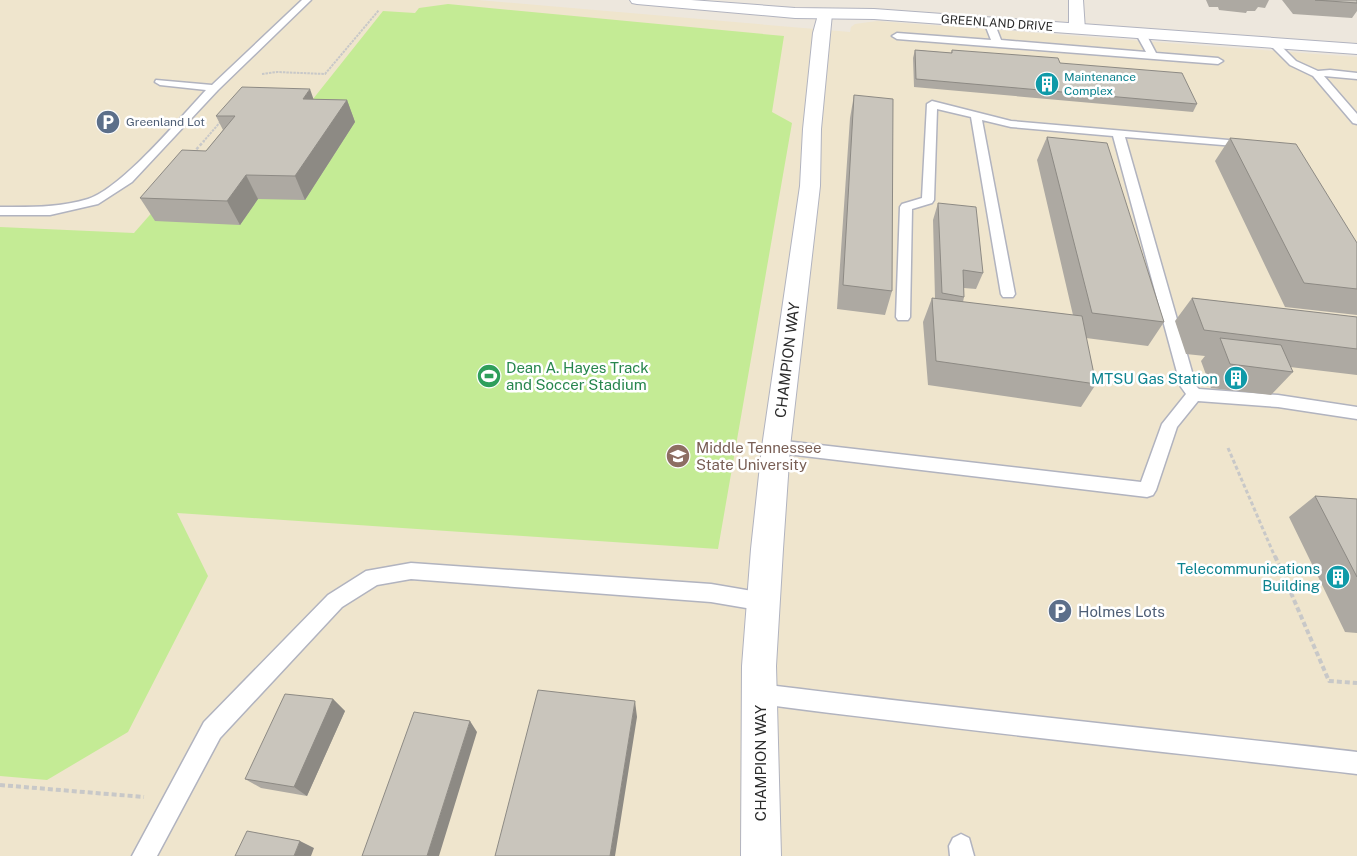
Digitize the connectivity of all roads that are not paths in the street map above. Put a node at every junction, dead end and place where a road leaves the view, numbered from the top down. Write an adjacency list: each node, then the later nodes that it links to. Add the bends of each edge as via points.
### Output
1 (308, 0): 19 (lane)
2 (637, 0): 4 (street, GREENLAND DRIVE)
3 (1076, 0): 8 (street)
4 (683, 2): 5 (street, GREENLAND DRIVE)
5 (705, 3): 6 (street, GREENLAND DRIVE)
6 (824, 14): 7 (street, GREENLAND DRIVE); 29 (street, CHAMPION WAY, via 806,223)
7 (989, 22): 8 (street, GREENLAND DRIVE); 11 (lane)
8 (1078, 30): 9 (street, GREENLAND DRIVE)
9 (1141, 34): 12 (street, GREENLAND DRIVE); 14 (lane)
10 (897, 36): 11 (lane)
11 (997, 43): 14 (lane)
12 (1274, 44): 13 (street, GREENLAND DRIVE); 16 (lane, via 1293,63)
13 (1357, 49)
14 (1152, 55): 15 (lane)
15 (1218, 61)
16 (1317, 74): 17 (lane); 21 (lane)
17 (1357, 76)
18 (160, 82): 19 (lane)
19 (214, 88): 24 (lane, via 128,179 94,201 50,211)
20 (976, 115): 22 (lane, via 1012,124); 25 (lane); 26 (lane, via 932,104 928,200 906,207)
21 (1357, 121)
22 (1118, 133): 23 (lane); 27 (lane, via 1189,386)
23 (1262, 148)
24 (0, 211)
25 (1008, 294)
26 (903, 317)
27 (1194, 394): 28 (lane, via 1278,400); 29 (lane, via 1170,424 1147,490)
28 (1357, 413)
29 (776, 447): 30 (street, CHAMPION WAY)
30 (764, 602): 31 (street, CHAMPION WAY); 33 (lane, via 711,593 411,572 373,577 335,601 212,730)
31 (760, 694): 32 (lane); 34 (street, CHAMPION WAY)
32 (1357, 763)
33 (144, 856)
34 (761, 856)

